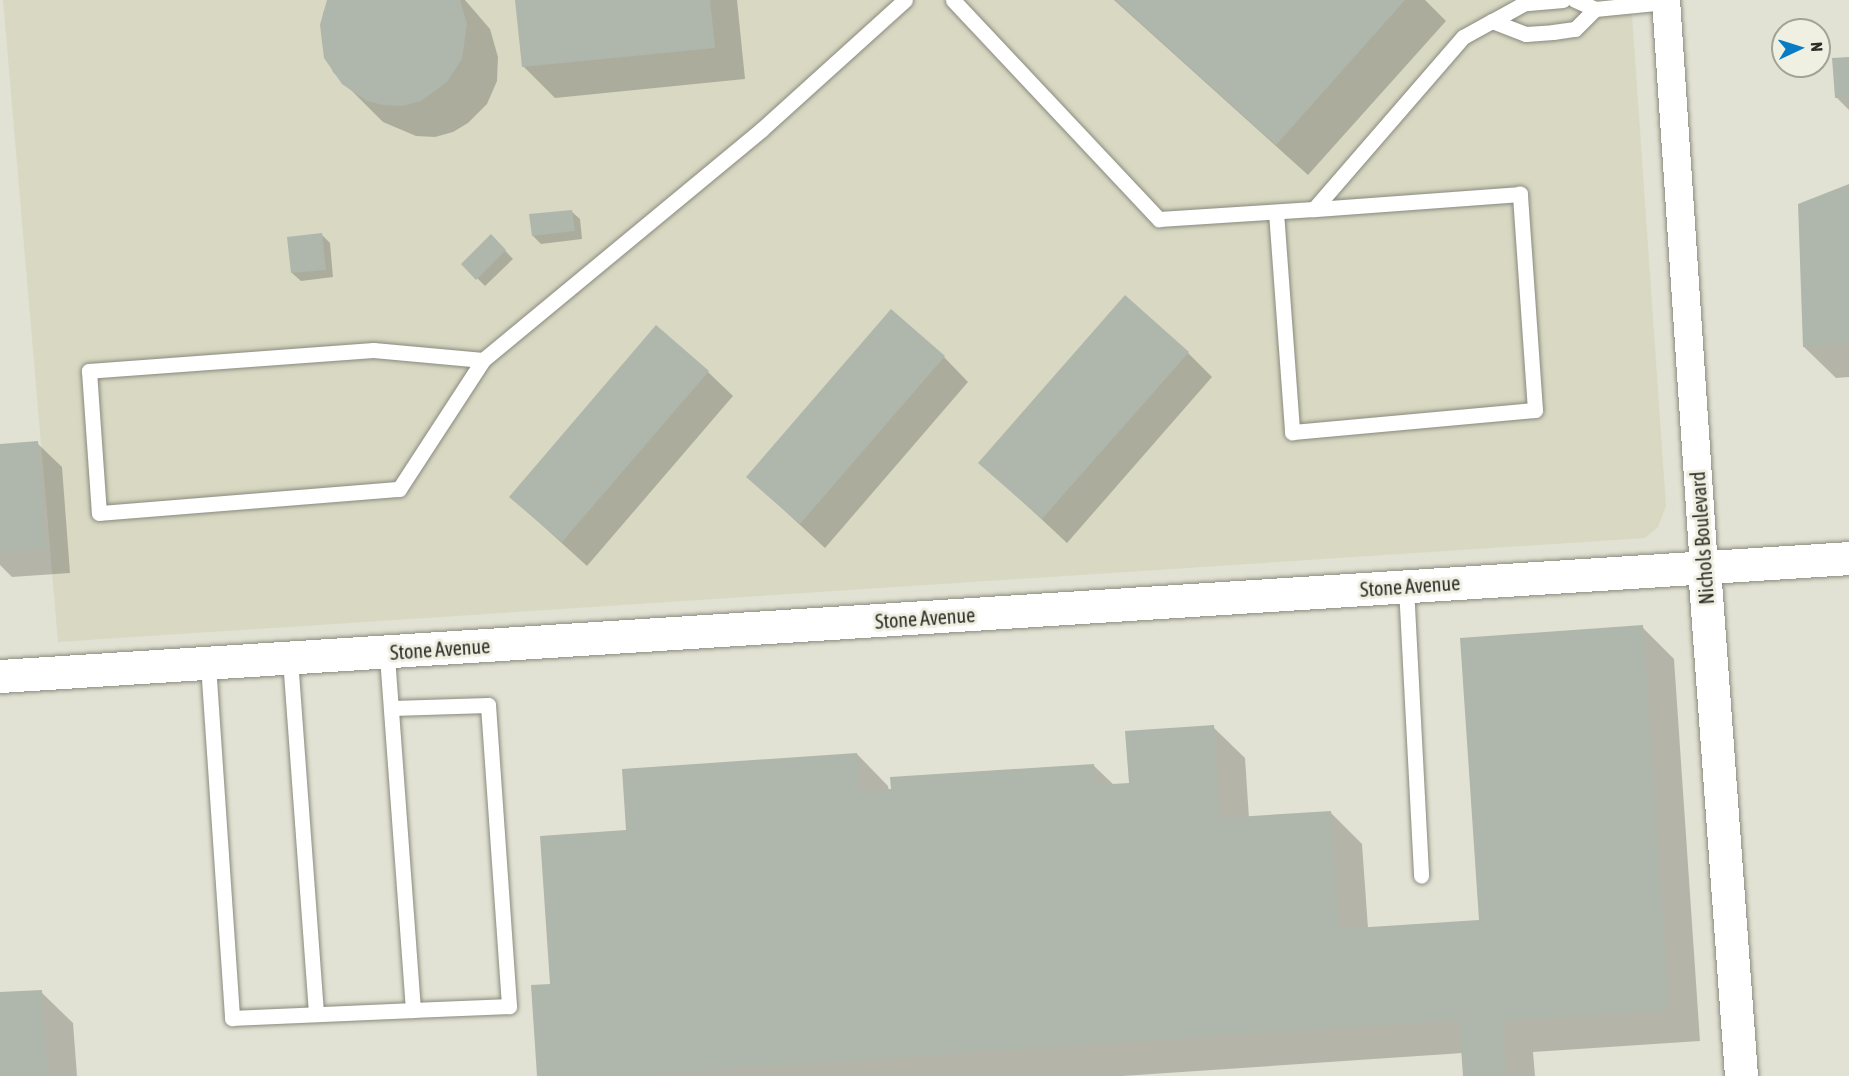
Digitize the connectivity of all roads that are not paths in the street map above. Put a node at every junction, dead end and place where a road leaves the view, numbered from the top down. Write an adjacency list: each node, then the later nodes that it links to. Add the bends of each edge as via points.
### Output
1 (905, 0): 10 (lane, via 761,130)
2 (953, 0): 9 (lane, via 1159,219)
3 (1563, 0): 7 (lane, via 1525,3)
4 (1575, 0): 6 (lane)
5 (1666, 1): 6 (lane); 12 (street, Nichols Boulevard)
6 (1595, 9): 7 (lane, via 1575,30 1526,34)
7 (1492, 21): 8 (lane, via 1463,37)
8 (1314, 209): 9 (lane); 9 (lane, via 1520,194 1535,410 1292,432)
9 (1276, 212)
10 (483, 360): 10 (lane, via 373,350 89,371 99,513 399,489)
11 (1849, 558): 12 (street, Stone Avenue)
12 (1704, 568): 13 (street, Stone Avenue); 22 (street, Nichols Boulevard)
13 (1406, 587): 14 (street, Stone Avenue); 19 (lane)
14 (387, 652): 15 (street, Stone Avenue); 18 (lane)
15 (290, 658): 16 (street, Stone Avenue); 21 (lane)
16 (208, 664): 17 (street, Stone Avenue); 21 (lane, via 232,1018)
17 (0, 676)
18 (392, 708): 20 (lane); 20 (lane, via 488,705 509,1006)
19 (1421, 876)
20 (413, 1010): 21 (lane)
21 (316, 1014)
22 (1741, 1076)

